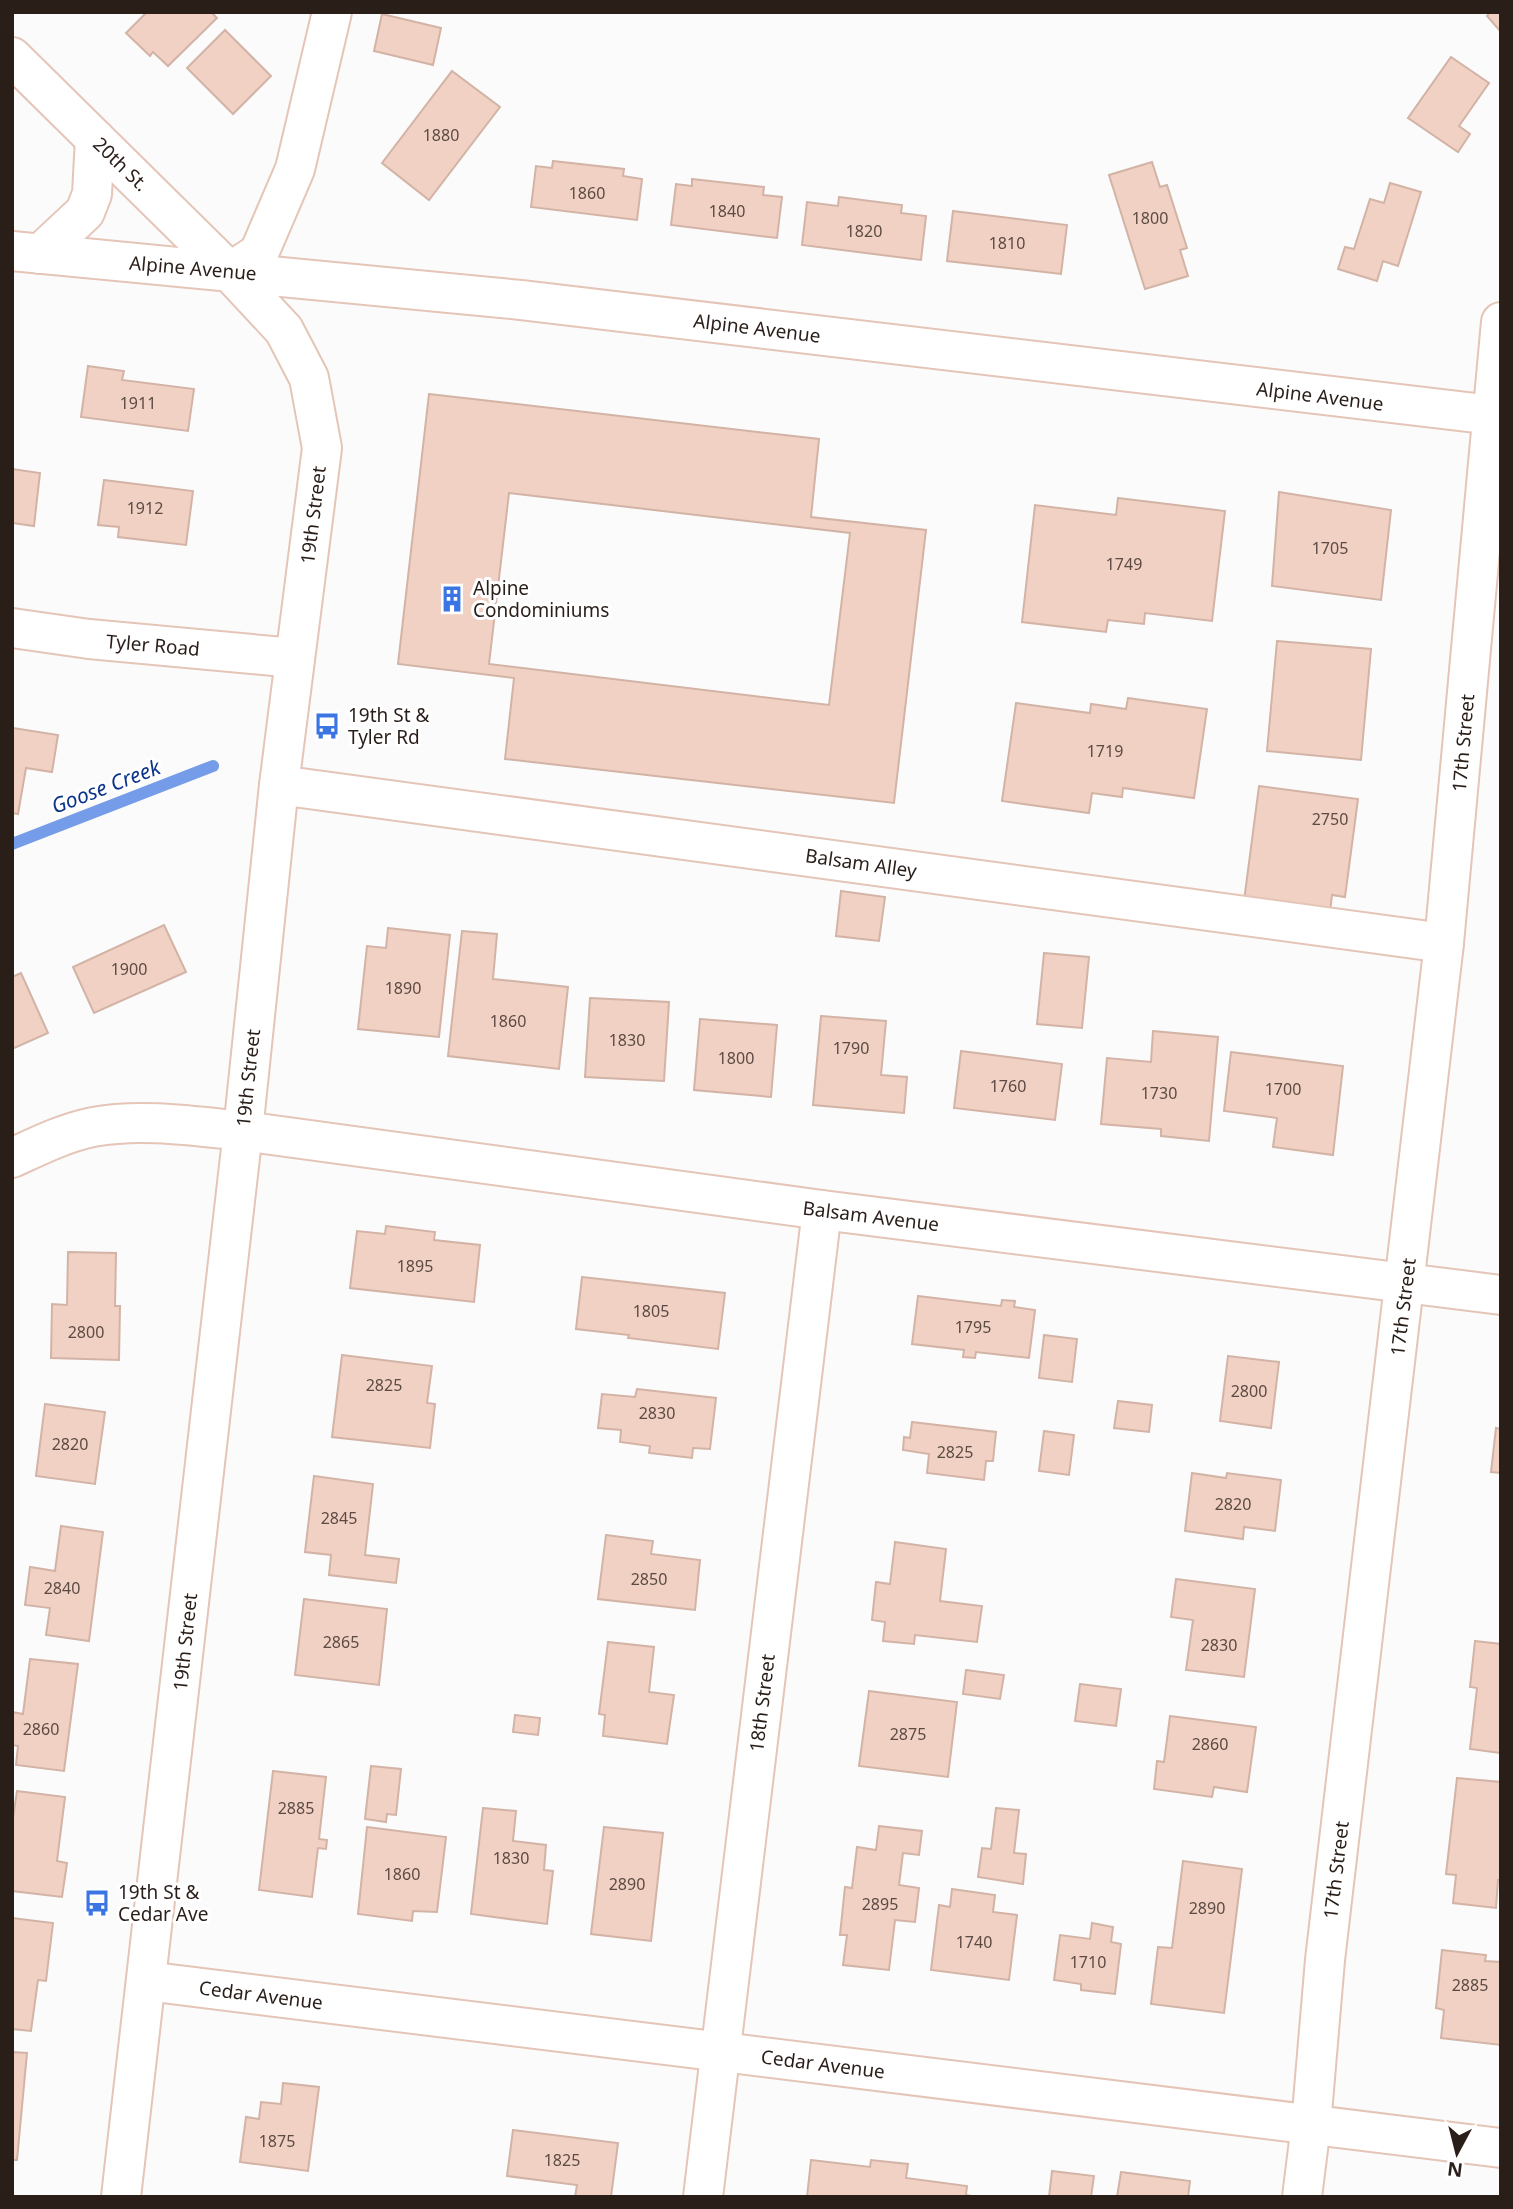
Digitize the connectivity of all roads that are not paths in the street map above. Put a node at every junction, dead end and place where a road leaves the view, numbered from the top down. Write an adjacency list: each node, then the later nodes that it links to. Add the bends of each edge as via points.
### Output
1 (332, 12): 5 (street, via 295,169 259,253)
2 (12, 57): 3 (street, 20th St.)
3 (95, 139): 4 (street, via 92,194 85,212); 5 (street, 20th St.)
4 (26, 252): 5 (street, Alpine Avenue)
5 (230, 272): 7 (street, Alpine Avenue, via 535,301); 9 (street, 19th Street, via 284,330 309,377 322,448)
6 (1501, 322): 7 (street, 17th Street)
7 (1497, 416): 11 (street, 17th Street)
8 (12, 628): 9 (street, Tyler Road)
9 (295, 659): 10 (street, 19th Street)
10 (279, 785): 11 (street, Balsam Alley); 12 (street, 19th Street)
11 (1444, 943): 15 (street, 17th Street)
12 (243, 1131): 13 (street, Balsam Avenue, via 137,1124 93,1127); 14 (street, Balsam Avenue); 17 (street, 19th Street)
13 (12, 1158)
14 (822, 1210): 15 (street, Balsam Avenue); 18 (street, 18th Street)
15 (1405, 1284): 16 (street, Balsam Avenue); 19 (street, 17th Street, via 1325,1960)
16 (1501, 1295)
17 (146, 1981): 18 (street, Cedar Avenue); 21 (street, 19th Street)
18 (719, 2052): 19 (street, Cedar Avenue); 22 (street, 18th Street)
19 (1311, 2125): 20 (street, Cedar Avenue); 23 (street, 17th Street)
20 (1501, 2148)
21 (121, 2197)
22 (702, 2197)
23 (1303, 2197)

